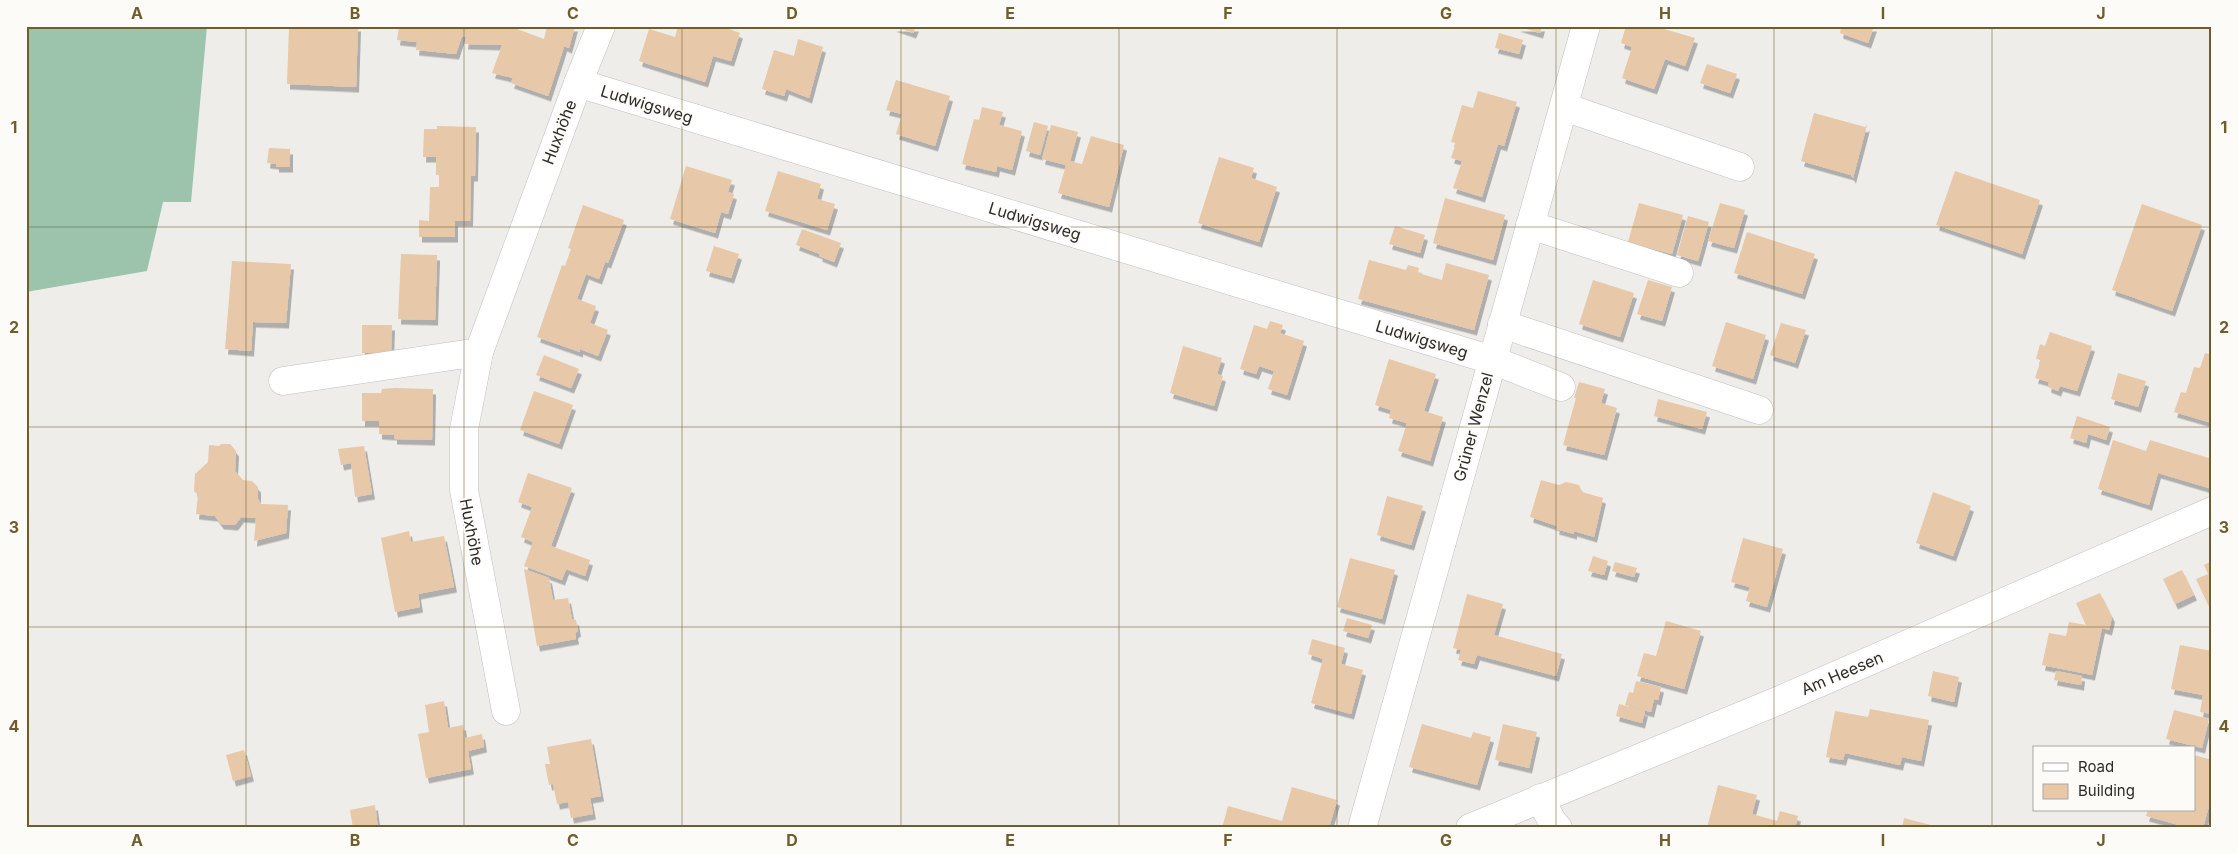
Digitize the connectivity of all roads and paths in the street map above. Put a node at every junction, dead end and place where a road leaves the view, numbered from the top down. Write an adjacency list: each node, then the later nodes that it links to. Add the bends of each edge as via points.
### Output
1 (601, 26): 3 (street, Huxhöhe)
2 (1586, 26): 4 (street, Grüner Wenzel)
3 (578, 82): 9 (street, Huxhöhe); 10 (street, Ludwigsweg)
4 (1564, 107): 5 (street); 6 (street, Grüner Wenzel)
5 (1740, 166)
6 (1530, 225): 7 (street); 8 (street, Grüner Wenzel)
7 (1679, 273)
8 (1502, 324): 10 (street, Grüner Wenzel); 13 (street)
9 (479, 352): 11 (street); 15 (street, Huxhöhe, via 464,429 464,490)
10 (1492, 360): 12 (street, Ludwigsweg); 17 (street, Grüner Wenzel)
11 (283, 381)
12 (1561, 388)
13 (1758, 410)
14 (2212, 511): 16 (street, Am Heesen, via 1780,700)
15 (506, 711)
16 (1540, 798): 18 (street, Am Heesen); 19 (street)
17 (1362, 828)
18 (1470, 828)
19 (1558, 828)

